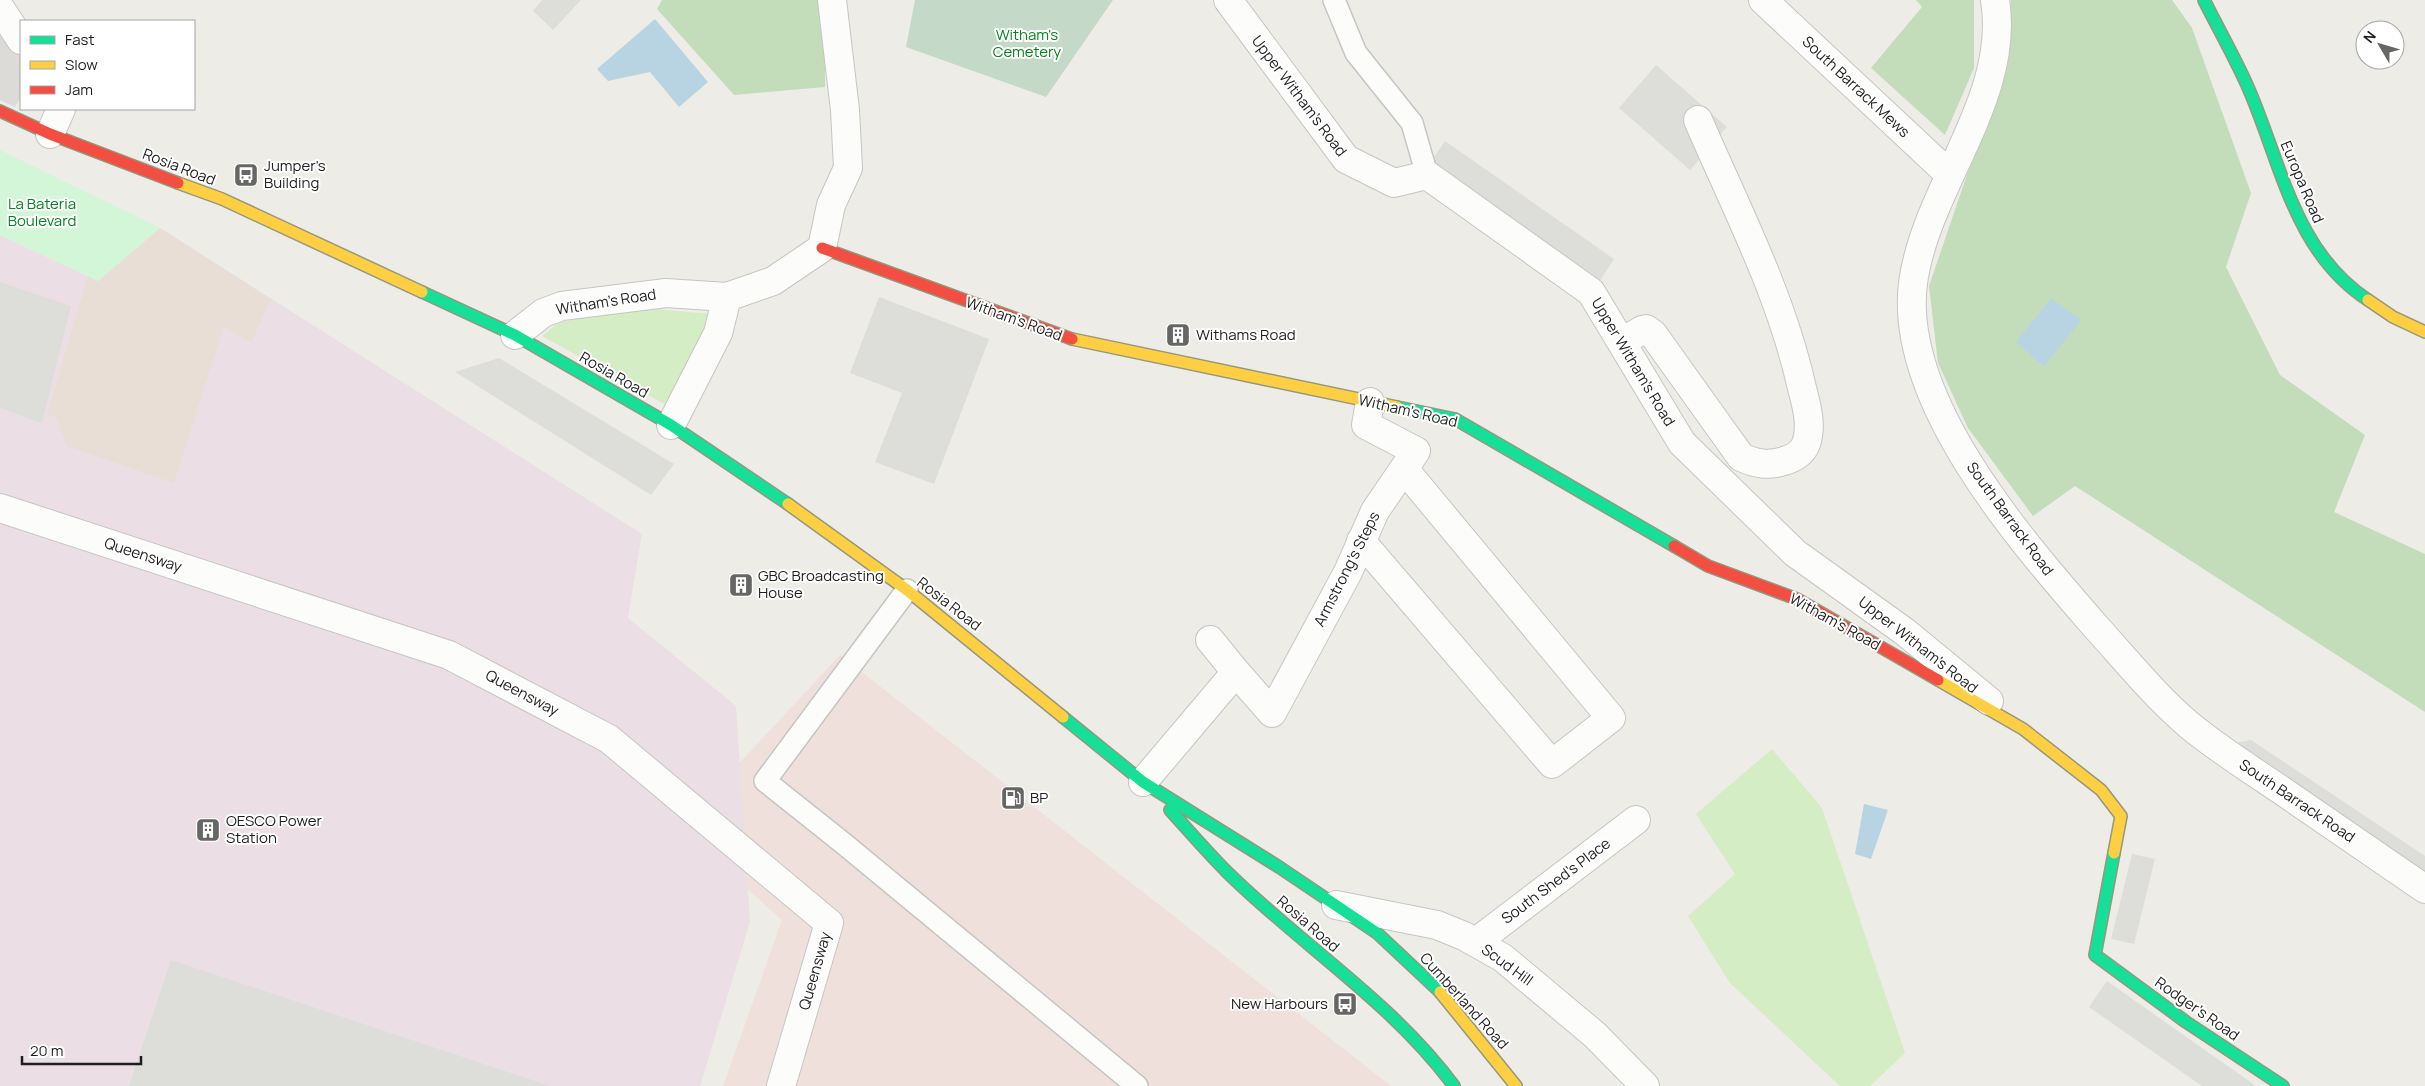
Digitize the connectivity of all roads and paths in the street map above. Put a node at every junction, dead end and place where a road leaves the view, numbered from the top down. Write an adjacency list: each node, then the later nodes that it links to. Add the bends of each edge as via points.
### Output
1 (832, 0): 15 (street, via 845,110 848,168 831,205)
2 (1228, 0): 14 (street, Upper Witham's Road, via 1346,159 1394,183)
3 (1334, 0): 14 (lane, via 1356,53 1412,123)
4 (1763, 0): 13 (street, South Barrack Mews)
5 (1995, 0): 13 (street, South Barrack Road, via 1997,38 1993,65)
6 (2204, 0): 17 (main road, Europa Road, via 2247,85 2299,222 2324,260 2349,288 2393,317)
7 (0, 8): 8 (street)
8 (20, 38)
9 (61, 110): 12 (street)
10 (0, 111): 12 (main road, Rosia Road)
11 (1698, 120): 19 (street, via 1780,310 1809,420 1803,451 1786,461 1768,465 1741,457 1652,334 1642,330)
12 (50, 134): 18 (main road, Rosia Road, via 222,199)
13 (1950, 174): 31 (street, South Barrack Road, via 1918,252 1913,287 1914,329 1922,369 1935,402 1980,482 2054,578 2187,724)
14 (1427, 175): 19 (street, Upper Witham's Road, via 1591,292)
15 (822, 248): 16 (street, Witham's Road, via 773,281); 20 (main road, Witham's Road, via 1064,337)
16 (727, 297): 18 (street, Witham's Road, via 666,292 562,306 543,313); 21 (street, via 718,333)
17 (2425, 332)
18 (515, 335): 21 (main road, Rosia Road)
19 (1622, 342): 28 (street, Upper Witham's Road, via 1682,443 1795,553 1905,632)
20 (1370, 402): 22 (street, Armstrong's Steps, via 1366,425 1416,451); 28 (main road, Witham's Road, via 1455,419 1708,566 1797,599)
21 (671, 425): 25 (main road, Rosia Road, via 809,518)
22 (1404, 470): 24 (street, Armstrong's Steps, via 1375,511); 24 (street, via 1611,718 1552,764)
23 (0, 508): 35 (street, Queensway, via 449,655 608,739 829,922)
24 (1361, 541): 27 (street, Armstrong's Steps, via 1348,572 1272,713)
25 (907, 590): 29 (main road, Rosia Road); 36 (lane, via 765,781)
26 (1210, 640): 27 (street)
27 (1236, 672): 29 (street)
28 (2023, 729): 34 (main road, Witham's Road, via 2101,790 2121,816)
29 (1143, 782): 32 (main road, Rosia Road); 37 (main road, Rosia Road, via 1227,872 1431,1055)
30 (1636, 820): 33 (street, South Shed's Place)
31 (2425, 889)
32 (1336, 905): 33 (street, Scud Hill, via 1437,925); 38 (main road, Cumberland Road, via 1377,933 1434,986)
33 (1476, 942): 39 (street, Scud Hill, via 1503,958 1595,1035)
34 (2095, 955): 40 (main road, Rodger's Road, via 2186,1022)
35 (781, 1086)
36 (1136, 1086)
37 (1454, 1086)
38 (1516, 1086)
39 (1645, 1086)
40 (2283, 1086)

